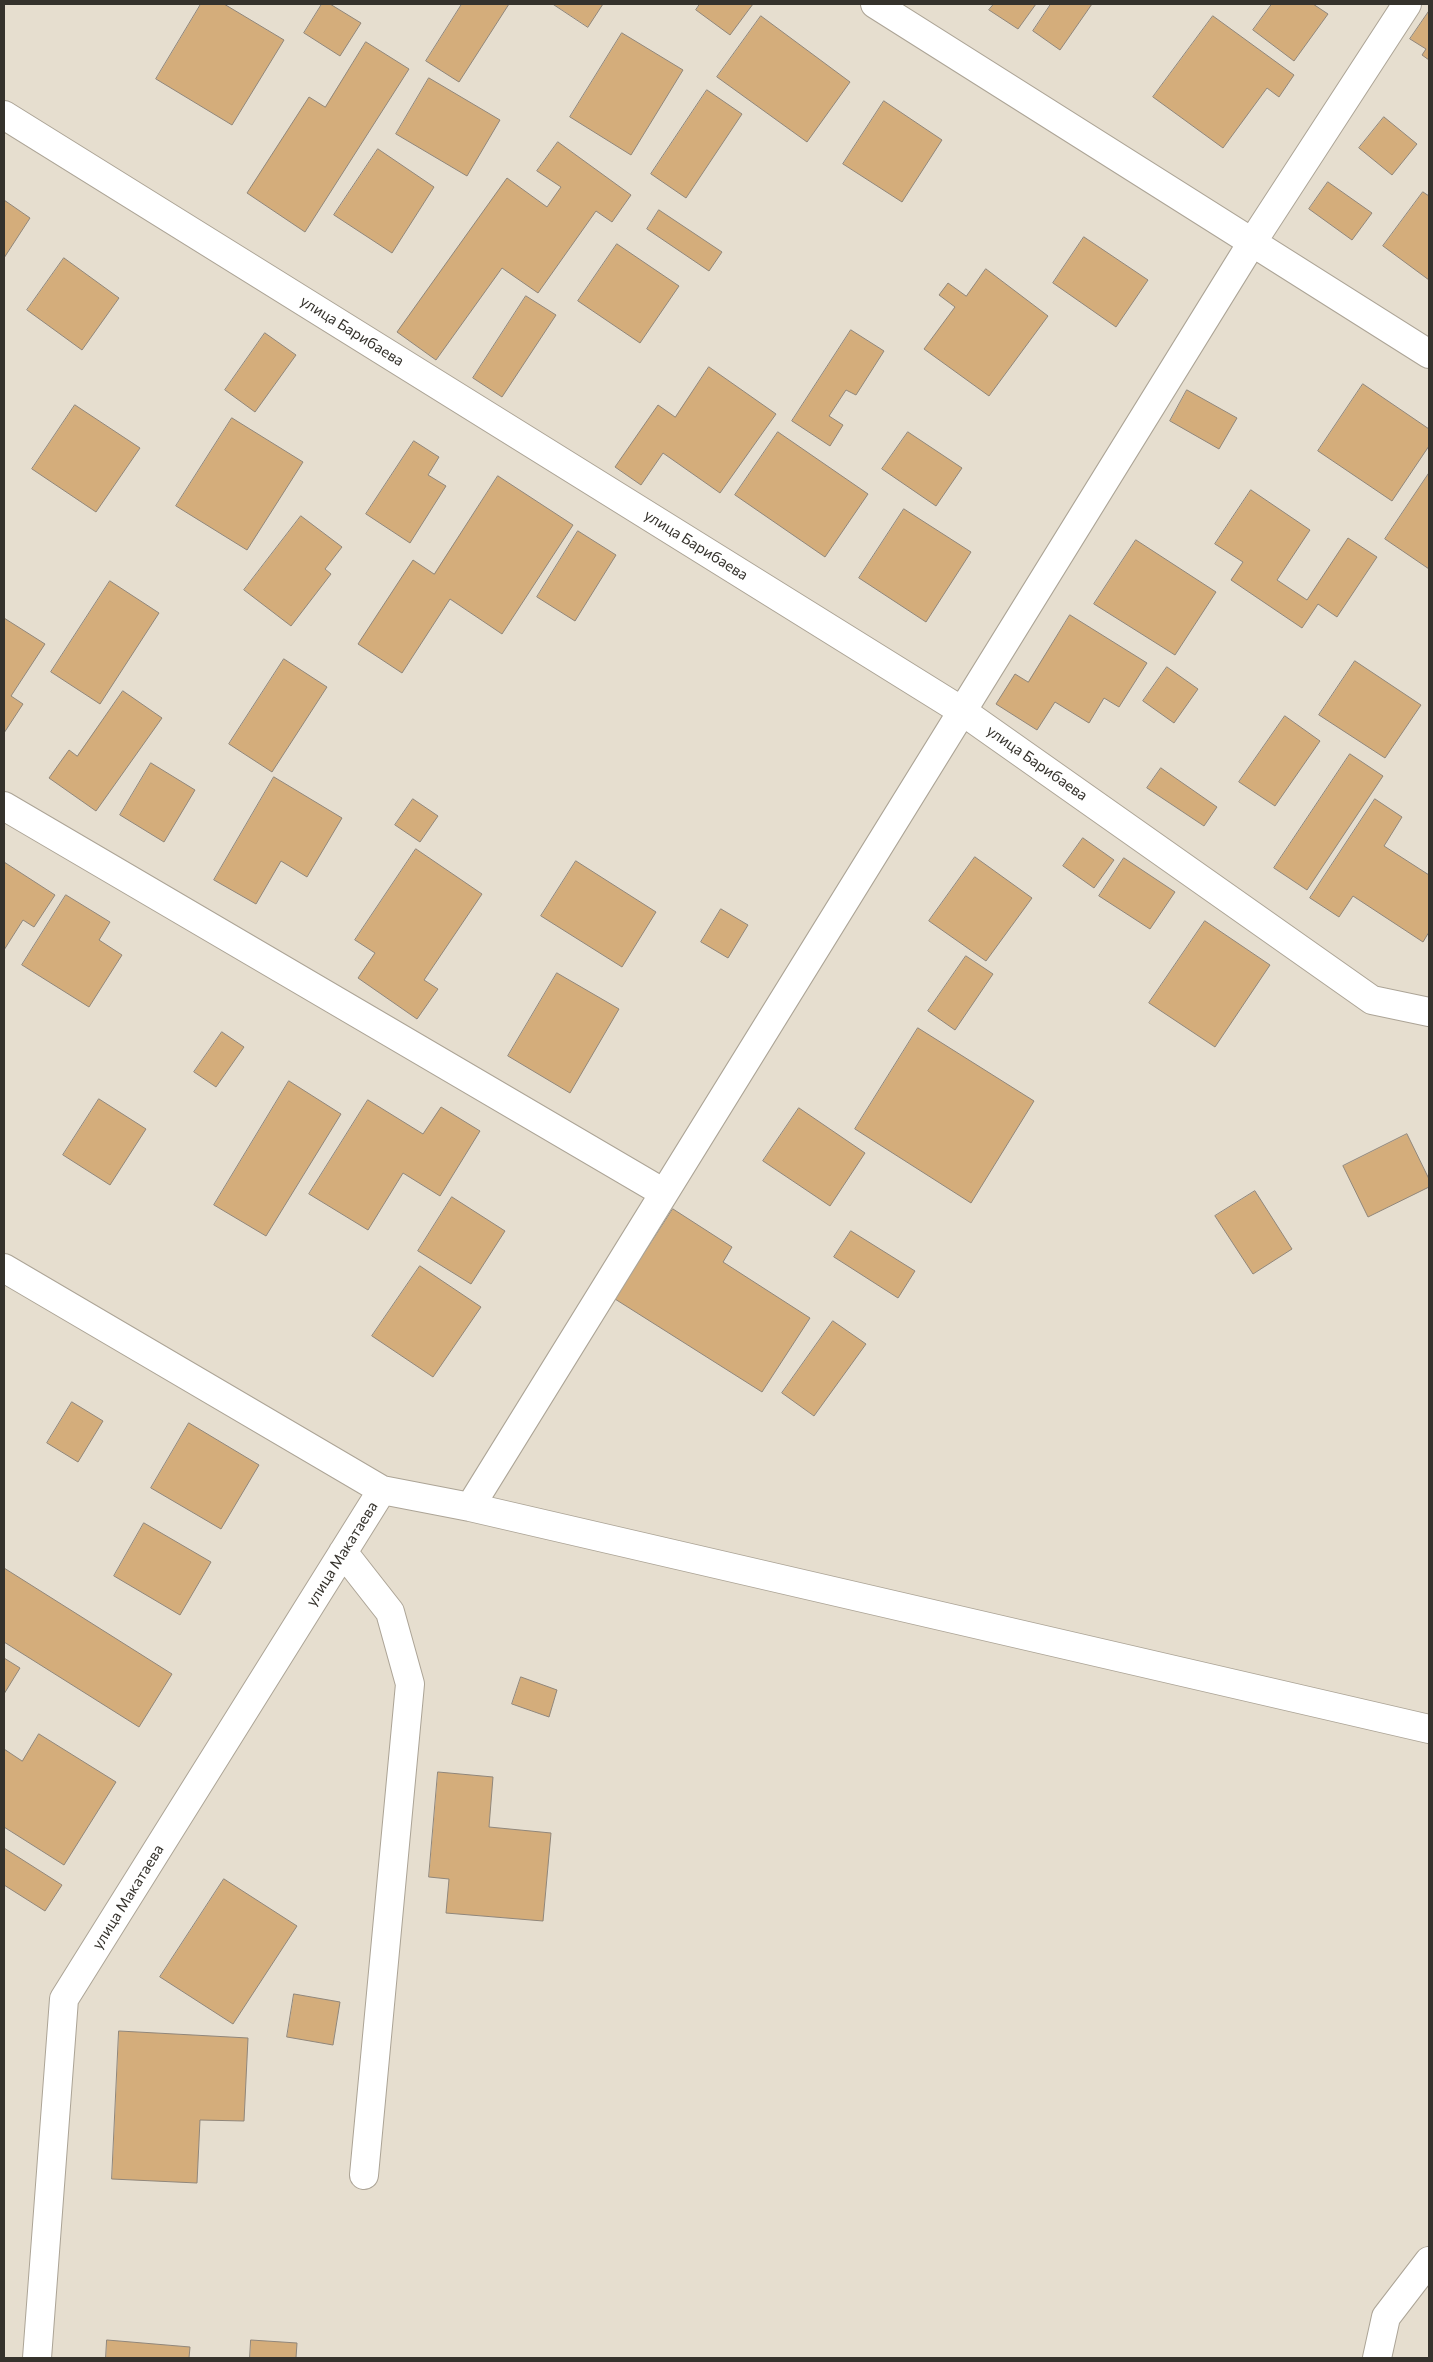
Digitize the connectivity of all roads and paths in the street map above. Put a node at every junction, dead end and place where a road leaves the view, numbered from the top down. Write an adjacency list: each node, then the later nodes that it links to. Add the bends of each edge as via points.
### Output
1 (875, 4): 4 (street)
2 (1407, 4): 4 (street)
3 (4, 115): 6 (street, улица Барибаева)
4 (1253, 241): 5 (street); 6 (street)
5 (1429, 354)
6 (962, 711): 8 (street, улица Барибаева, via 1372,1000); 9 (street)
7 (4, 806): 9 (street)
8 (1429, 1012)
9 (664, 1193): 12 (street)
10 (4, 1268): 11 (street)
11 (382, 1490): 12 (street); 13 (street, улица Макатаева)
12 (470, 1507): 14 (street)
13 (343, 1552): 15 (street, via 390,1612 410,1684); 17 (street, улица Макатаева, via 64,1999)
14 (1429, 1729)
15 (364, 2175)
16 (1429, 2261): 18 (street, via 1386,2317)
17 (37, 2358)
18 (1377, 2358)

